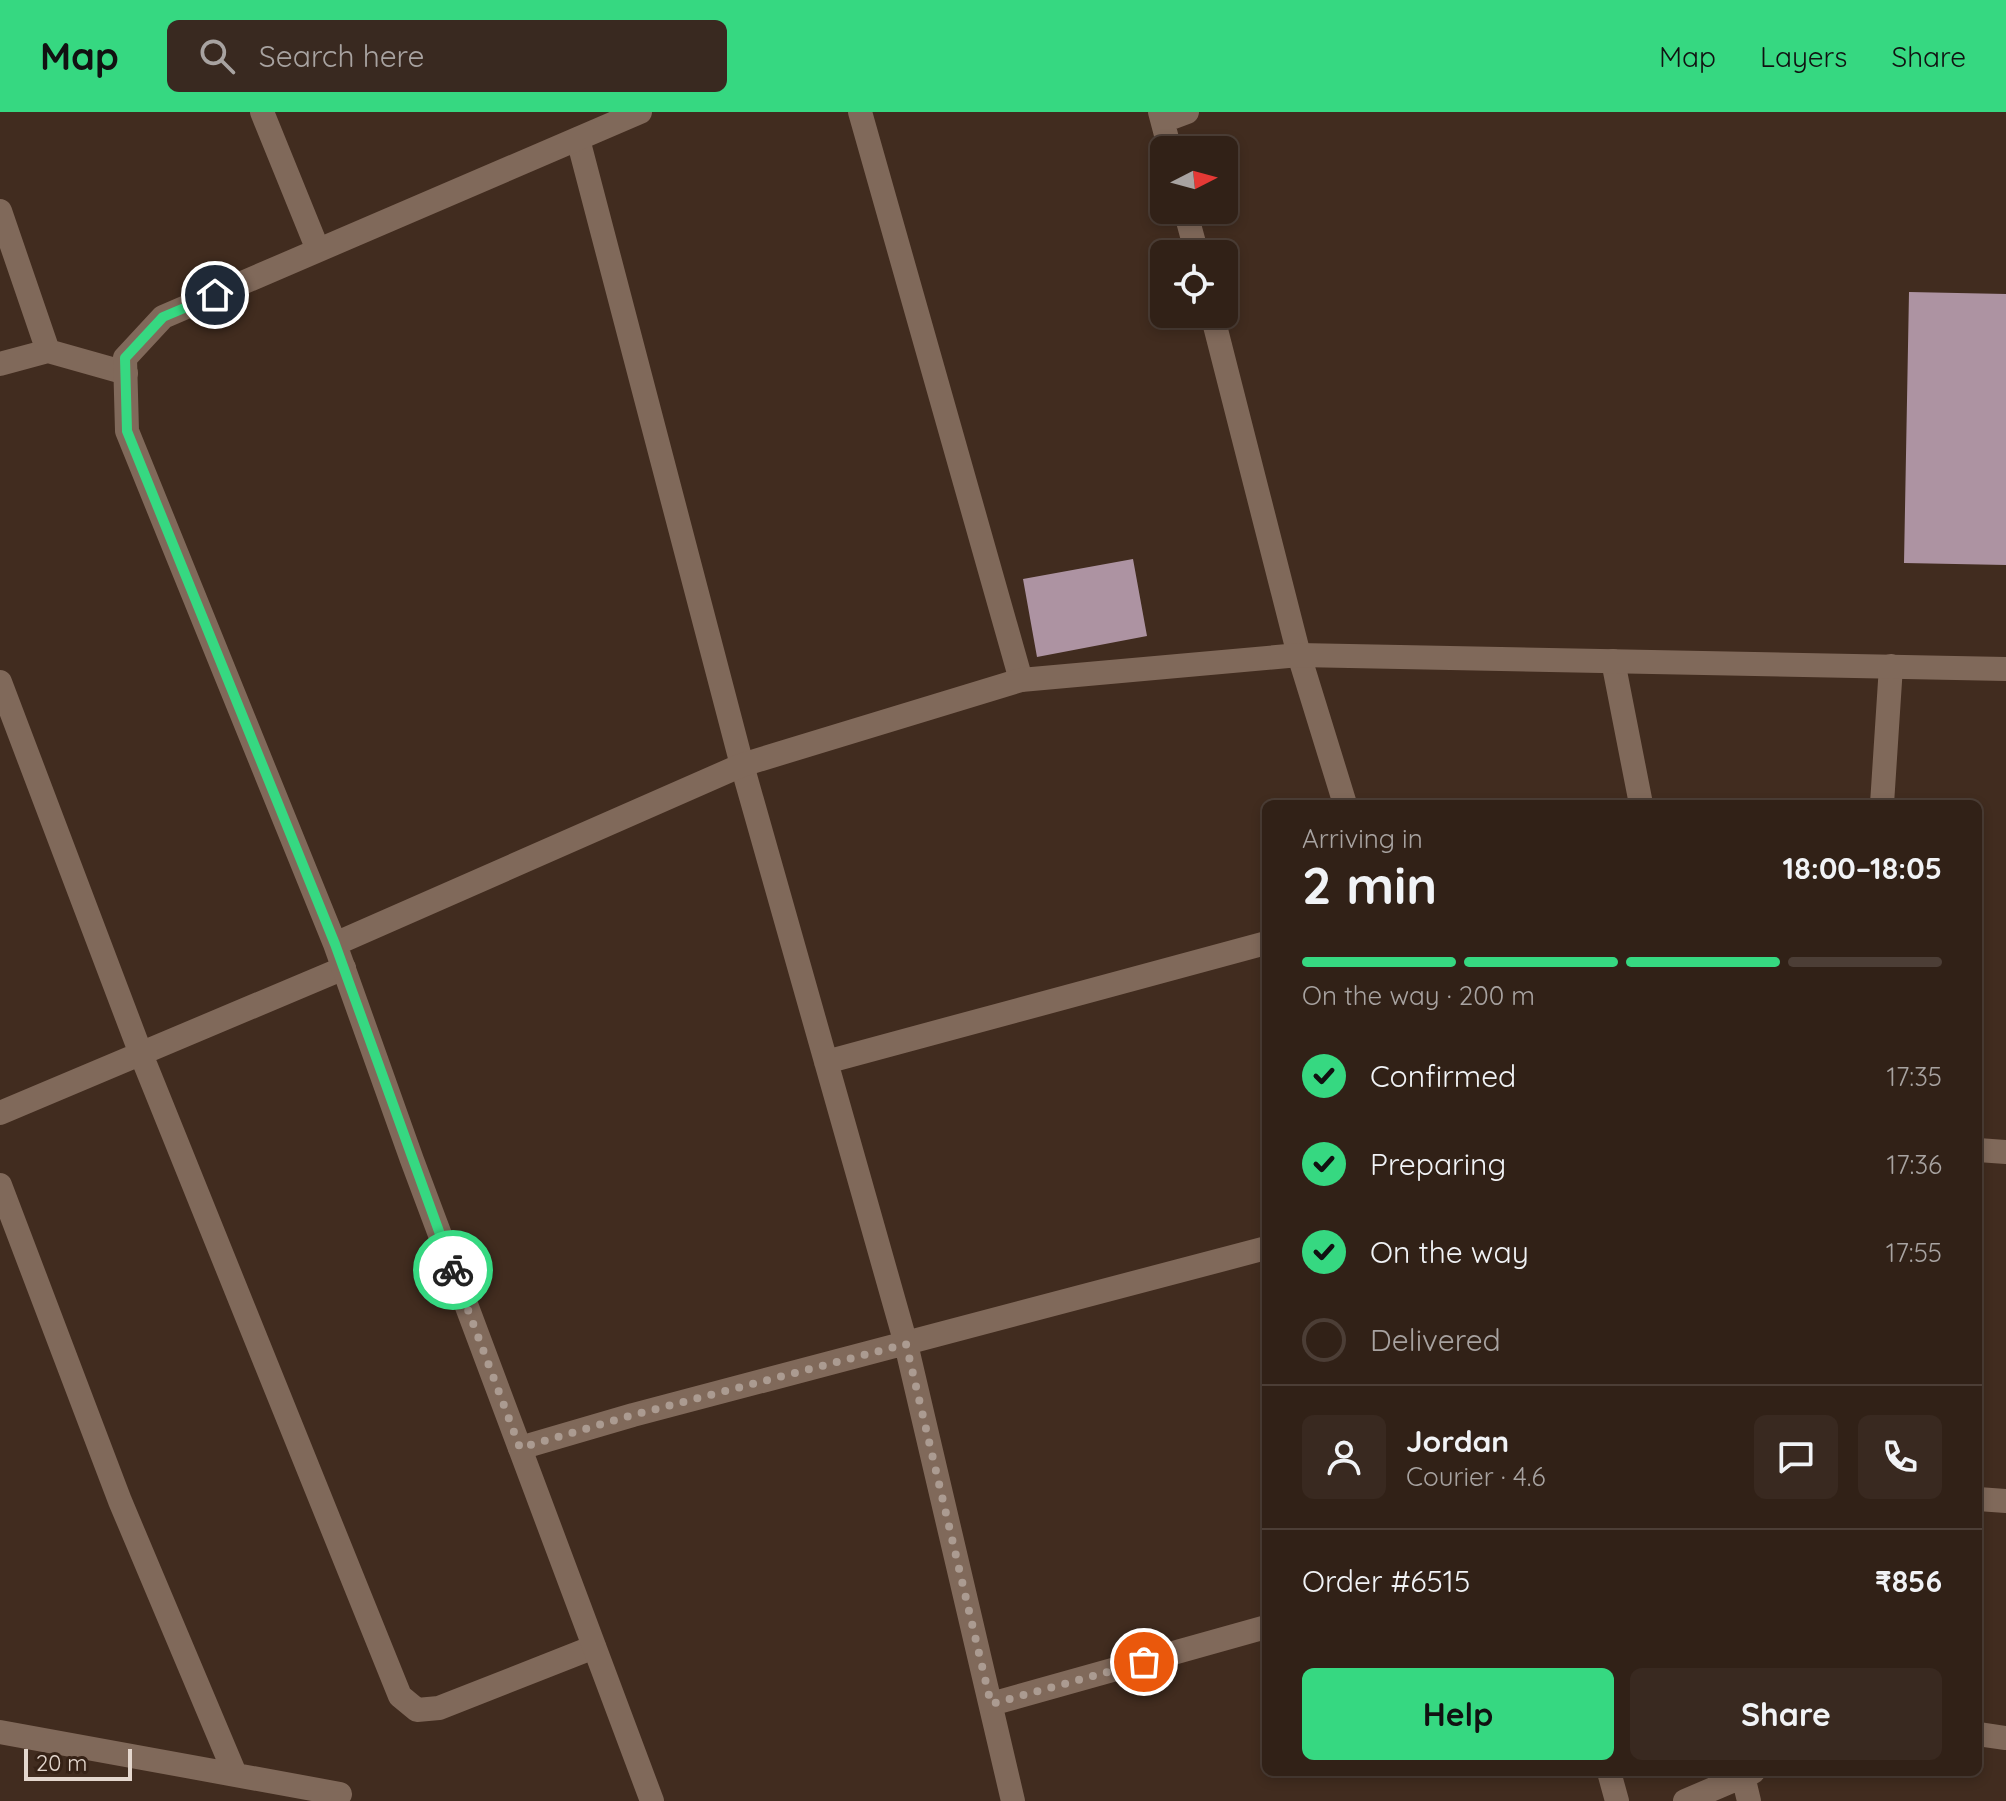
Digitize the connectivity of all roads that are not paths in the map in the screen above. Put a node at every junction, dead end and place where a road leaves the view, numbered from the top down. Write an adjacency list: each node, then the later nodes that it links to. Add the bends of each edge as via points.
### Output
1 (262, 112): 9 (street)
2 (640, 112): 7 (street)
3 (860, 112): 18 (street)
4 (1187, 112): 5 (street)
5 (1162, 116): 6 (street)
6 (1167, 136)
7 (578, 139): 9 (street); 20 (street)
8 (0, 211): 11 (street)
9 (318, 250): 13 (street, via 163,317 125,358)
10 (1216, 328): 14 (street)
11 (48, 351): 12 (street); 13 (street)
12 (0, 364)
13 (126, 373): 24 (street, via 127,431)
14 (1299, 655): 15 (street); 18 (street); 21 (street)
15 (1613, 661): 16 (street); 22 (street)
16 (1891, 666): 17 (street); 23 (street)
17 (2006, 669)
18 (1021, 680): 20 (street)
19 (0, 682): 27 (street)
20 (742, 765): 24 (street); 28 (street)
21 (1344, 800)
22 (1640, 800)
23 (1882, 800)
24 (335, 944): 26 (street)
25 (1262, 944): 28 (street)
26 (344, 968): 27 (street); 35 (street)
27 (141, 1054): 29 (street); 39 (street, via 400,1696 417,1710 439,1708)
28 (826, 1062): 34 (street)
29 (0, 1113)
30 (1982, 1150): 31 (street)
31 (2006, 1152)
32 (0, 1185): 44 (street, via 120,1501)
33 (1262, 1249): 34 (street)
34 (906, 1344): 35 (street); 40 (street)
35 (520, 1448): 39 (street)
36 (1982, 1499): 37 (street)
37 (2006, 1501)
38 (1262, 1628): 40 (street)
39 (594, 1647): 49 (street)
40 (991, 1704): 50 (street)
41 (0, 1732): 44 (street)
42 (1982, 1735): 43 (street)
43 (2006, 1738)
44 (235, 1774): 48 (street)
45 (1610, 1776): 51 (street)
46 (1743, 1776): 52 (street)
47 (1748, 1776): 53 (street)
48 (340, 1794)
49 (652, 1801)
50 (1013, 1801)
51 (1617, 1801)
52 (1685, 1801)
53 (1749, 1801)

